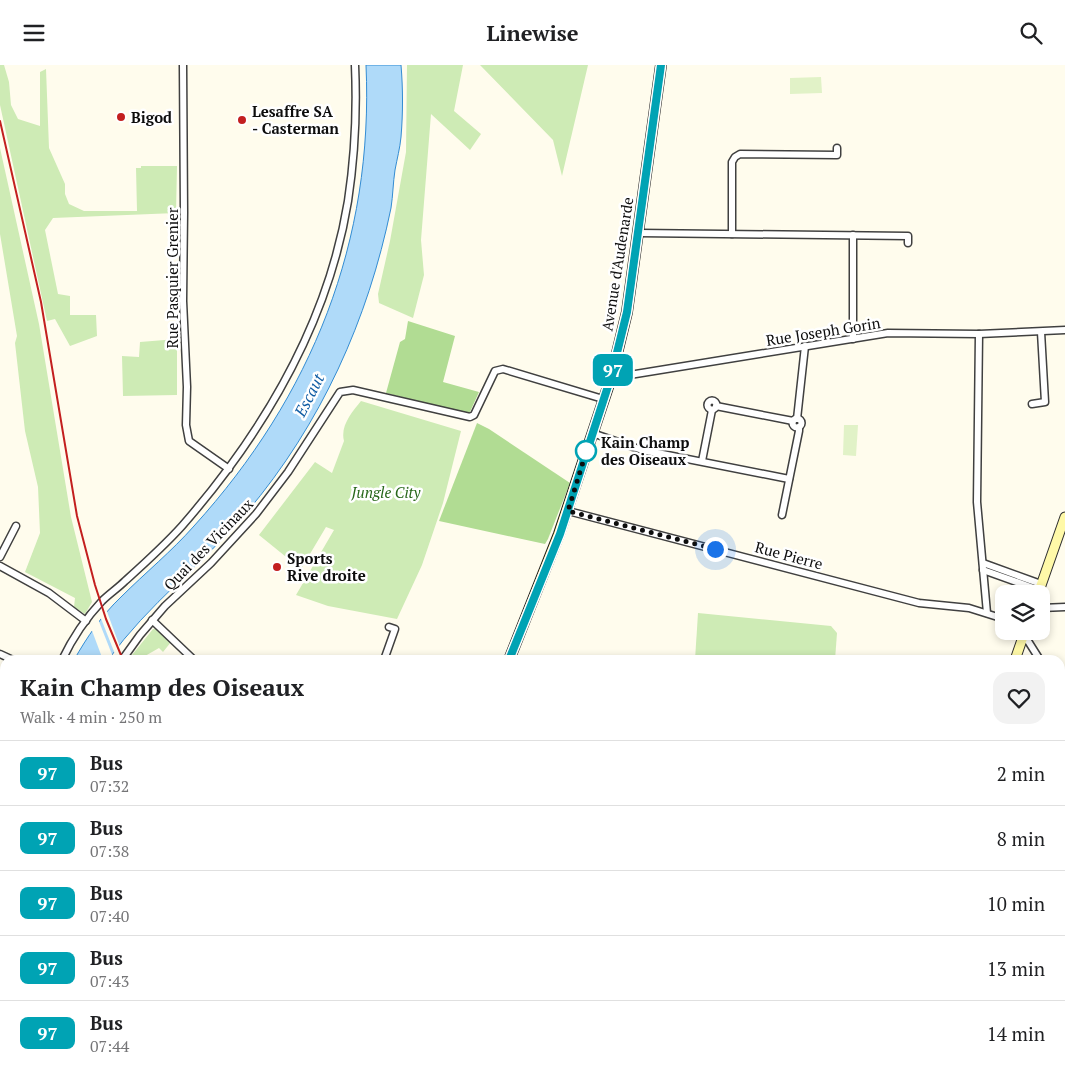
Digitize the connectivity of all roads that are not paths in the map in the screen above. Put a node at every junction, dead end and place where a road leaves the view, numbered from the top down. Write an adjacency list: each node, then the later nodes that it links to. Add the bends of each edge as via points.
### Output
1 (183, 65): 20 (street, Rue Pasquier Grenier, via 186,425 189,441)
2 (355, 65): 20 (street, via 357,111 354,156 348,202 327,284 294,365 268,412)
3 (661, 65): 5 (main road, Avenue d'Audenarde)
4 (836, 148): 6 (street, via 837,155 735,157 732,162)
5 (639, 233): 6 (street); 14 (main road, Avenue d'Audenarde, via 627,312)
6 (732, 234): 7 (street)
7 (853, 235): 8 (street, via 908,235); 12 (street)
8 (908, 243)
9 (1065, 330): 10 (street, Rue Joseph Gorin)
10 (1041, 331): 11 (street, Rue Joseph Gorin); 16 (street, via 1045,403)
11 (979, 334): 12 (street, Rue Joseph Gorin, via 888,333); 28 (street, via 977,502)
12 (853, 339): 13 (street, Rue Joseph Gorin)
13 (805, 346): 14 (street, Rue Joseph Gorin); 17 (street)
14 (611, 377): 15 (main road, Avenue d'Audenarde)
15 (603, 399): 18 (main road, Avenue d'Audenarde); 35 (street, Quai des Vicinaux, via 500,369 495,371 474,415 470,417 353,391 340,392 288,472 256,514)
16 (1032, 403)
17 (795, 420): 19 (street, via 714,408); 21 (street, via 794,426 800,431)
18 (592, 433): 19 (street, via 642,450); 22 (main road, Avenue d'Audenarde)
19 (702, 461): 21 (street)
20 (229, 469): 36 (street, via 161,549 103,600)
21 (789, 479): 23 (street)
22 (568, 511): 33 (street, Rue Pierre, via 920,603); 44 (main road, Avenue d'Audenarde)
23 (782, 515)
24 (1065, 517): 30 (street)
25 (16, 526): 26 (street)
26 (0, 557)
27 (0, 566): 36 (street, via 49,593)
28 (983, 567): 29 (street); 33 (street)
29 (1032, 585)
30 (1041, 585)
31 (1065, 607): 32 (street)
32 (1050, 608)
33 (987, 613): 34 (street, Rue Pierre)
34 (995, 616)
35 (152, 620): 41 (street, Quai des Vicinaux); 42 (street)
36 (86, 621): 40 (street)
37 (389, 627): 43 (street, via 395,629)
38 (1022, 640): 45 (street)
39 (1027, 640): 46 (street)
40 (65, 655)
41 (126, 655)
42 (189, 655)
43 (386, 655)
44 (511, 655)
45 (1017, 655)
46 (1037, 655)

